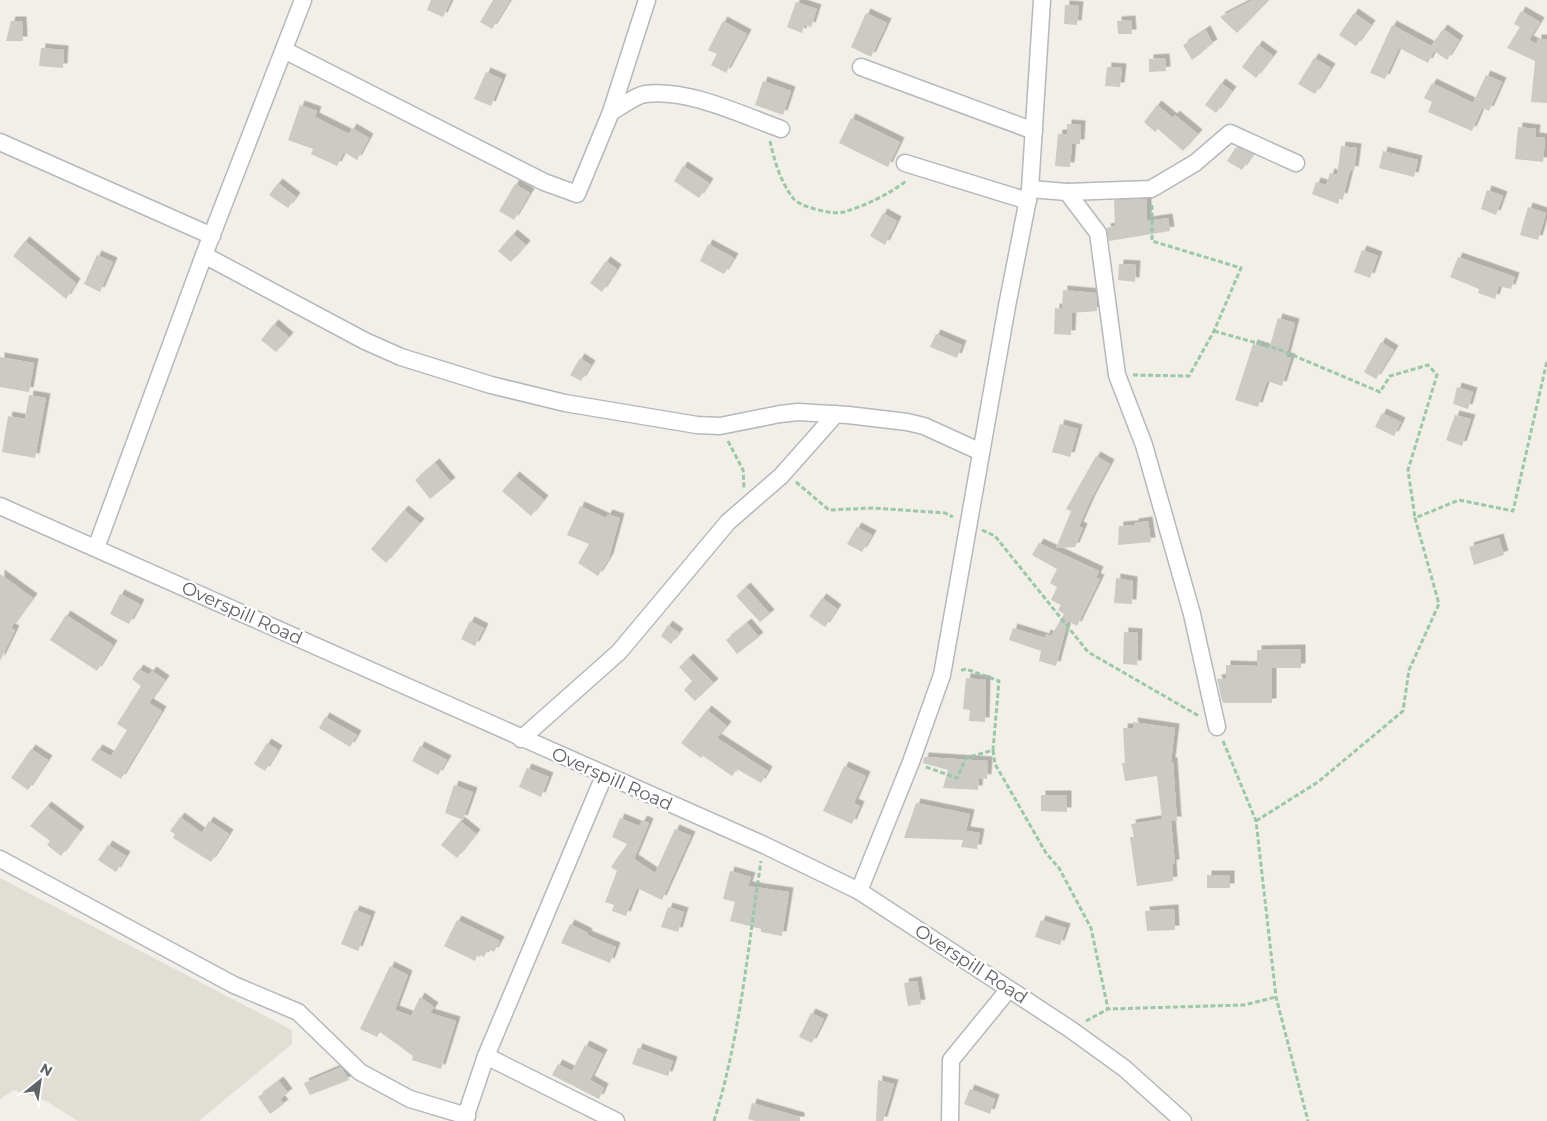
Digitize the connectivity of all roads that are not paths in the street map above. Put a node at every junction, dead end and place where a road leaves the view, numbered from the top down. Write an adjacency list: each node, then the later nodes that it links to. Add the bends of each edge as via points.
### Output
1 (303, 0): 4 (street)
2 (647, 0): 6 (street)
3 (1042, 0): 8 (street)
4 (284, 50): 6 (street, via 544,182 577,194); 14 (street)
5 (861, 67): 8 (street)
6 (611, 112): 7 (street, via 643,94 674,94 708,102)
7 (781, 129)
8 (1034, 130): 13 (street)
9 (0, 142): 14 (street)
10 (1296, 163): 12 (street, via 1230,133 1195,163 1151,189)
11 (913, 166): 13 (street)
12 (1067, 192): 13 (street); 20 (street, via 1098,234 1117,375 1144,445 1192,614)
13 (1029, 195): 17 (street)
14 (212, 236): 15 (street)
15 (204, 255): 16 (street, via 365,341 401,357 491,385 565,403 697,425 720,426 780,414); 19 (street)
16 (836, 414): 17 (street, via 916,423); 21 (street, via 781,476 742,508 619,652)
17 (981, 452): 24 (street, via 942,675)
18 (0, 506): 19 (street, Overspill Road)
19 (96, 548): 21 (street, Overspill Road)
20 (1217, 727)
21 (521, 739): 22 (street, Overspill Road)
22 (604, 776): 24 (street, Overspill Road); 26 (street)
23 (0, 858): 27 (street, via 234,985 298,1012 360,1072 410,1099)
24 (859, 891): 25 (street, Overspill Road)
25 (1009, 989): 29 (street, via 951,1060); 30 (street, Overspill Road, via 1124,1068)
26 (486, 1056): 27 (street); 28 (street)
27 (465, 1119)
28 (616, 1121)
29 (950, 1121)
30 (1183, 1121)

